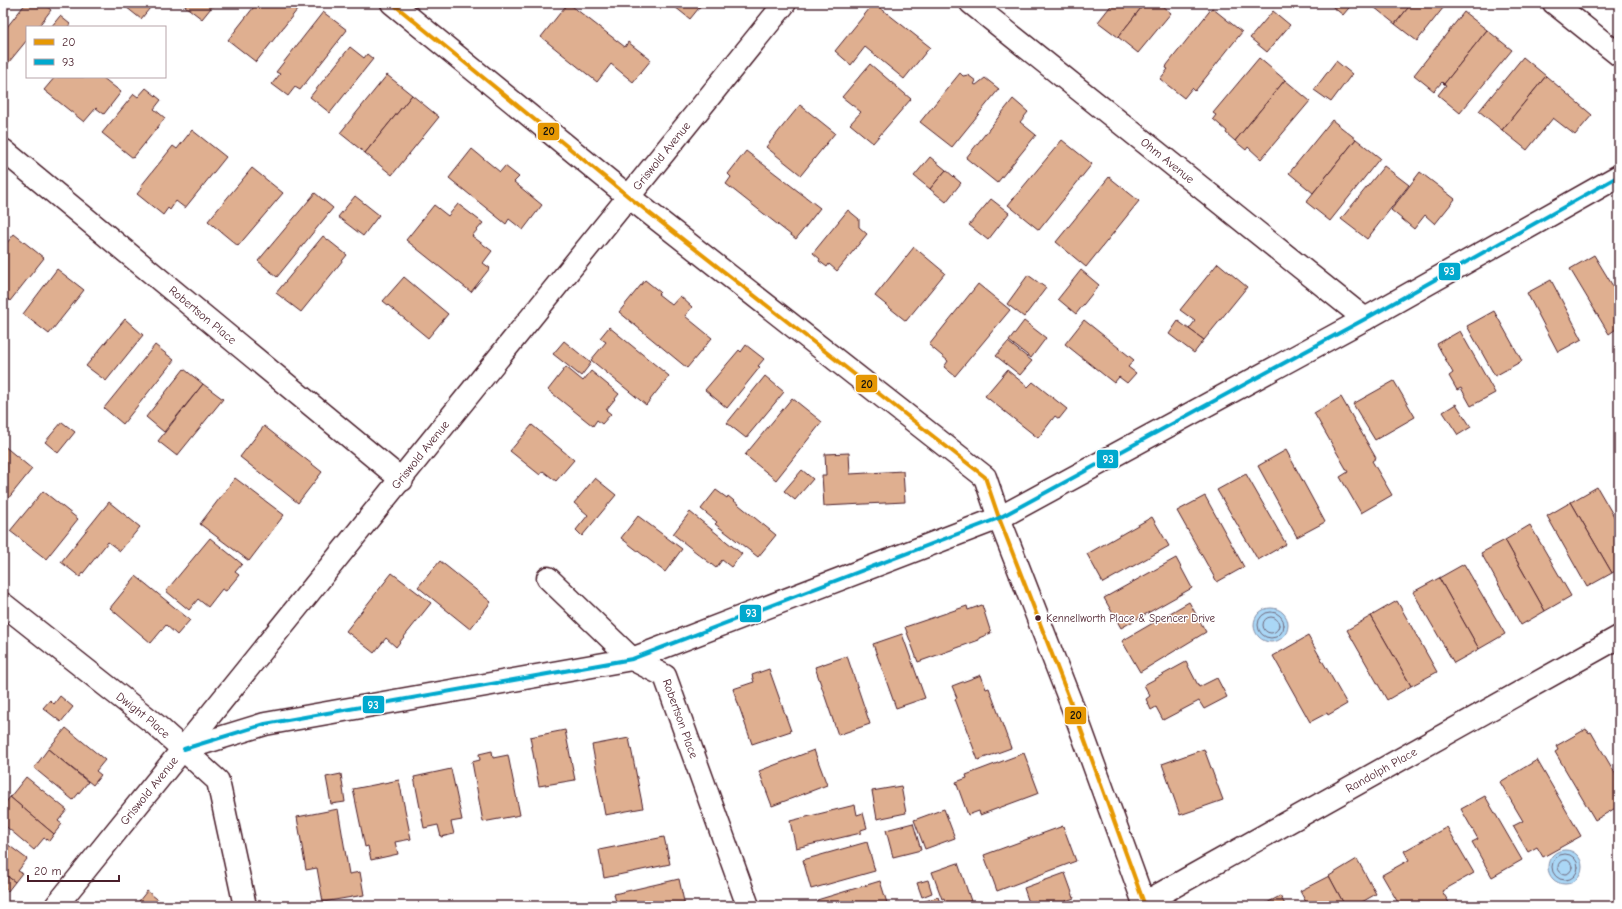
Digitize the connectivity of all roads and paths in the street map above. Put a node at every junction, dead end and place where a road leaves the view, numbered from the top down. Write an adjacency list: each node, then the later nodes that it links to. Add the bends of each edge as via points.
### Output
1 (392, 3): 8 (street)
2 (785, 3): 8 (street, Griswold Avenue)
3 (971, 3): 9 (street, Ohm Avenue)
4 (1554, 3): 5 (street)
5 (1619, 55)
6 (3, 150): 10 (street, Robertson Place)
7 (1619, 176): 9 (street)
8 (629, 197): 10 (street, Griswold Avenue); 11 (street, via 985,477)
9 (1365, 319): 11 (street)
10 (402, 480): 16 (street, Griswold Avenue)
11 (999, 518): 15 (street); 17 (street, via 1076,716)
12 (548, 578): 15 (street, Robertson Place)
13 (3, 604): 16 (street, Dwight Place)
14 (1619, 637): 17 (street, Randolph Place)
15 (632, 659): 16 (street, via 265,724); 20 (street, Robertson Place, via 666,676)
16 (184, 749): 18 (street, Griswold Avenue); 19 (street, Dwight Place, via 218,781)
17 (1144, 905)
18 (56, 906)
19 (245, 906)
20 (748, 906)

